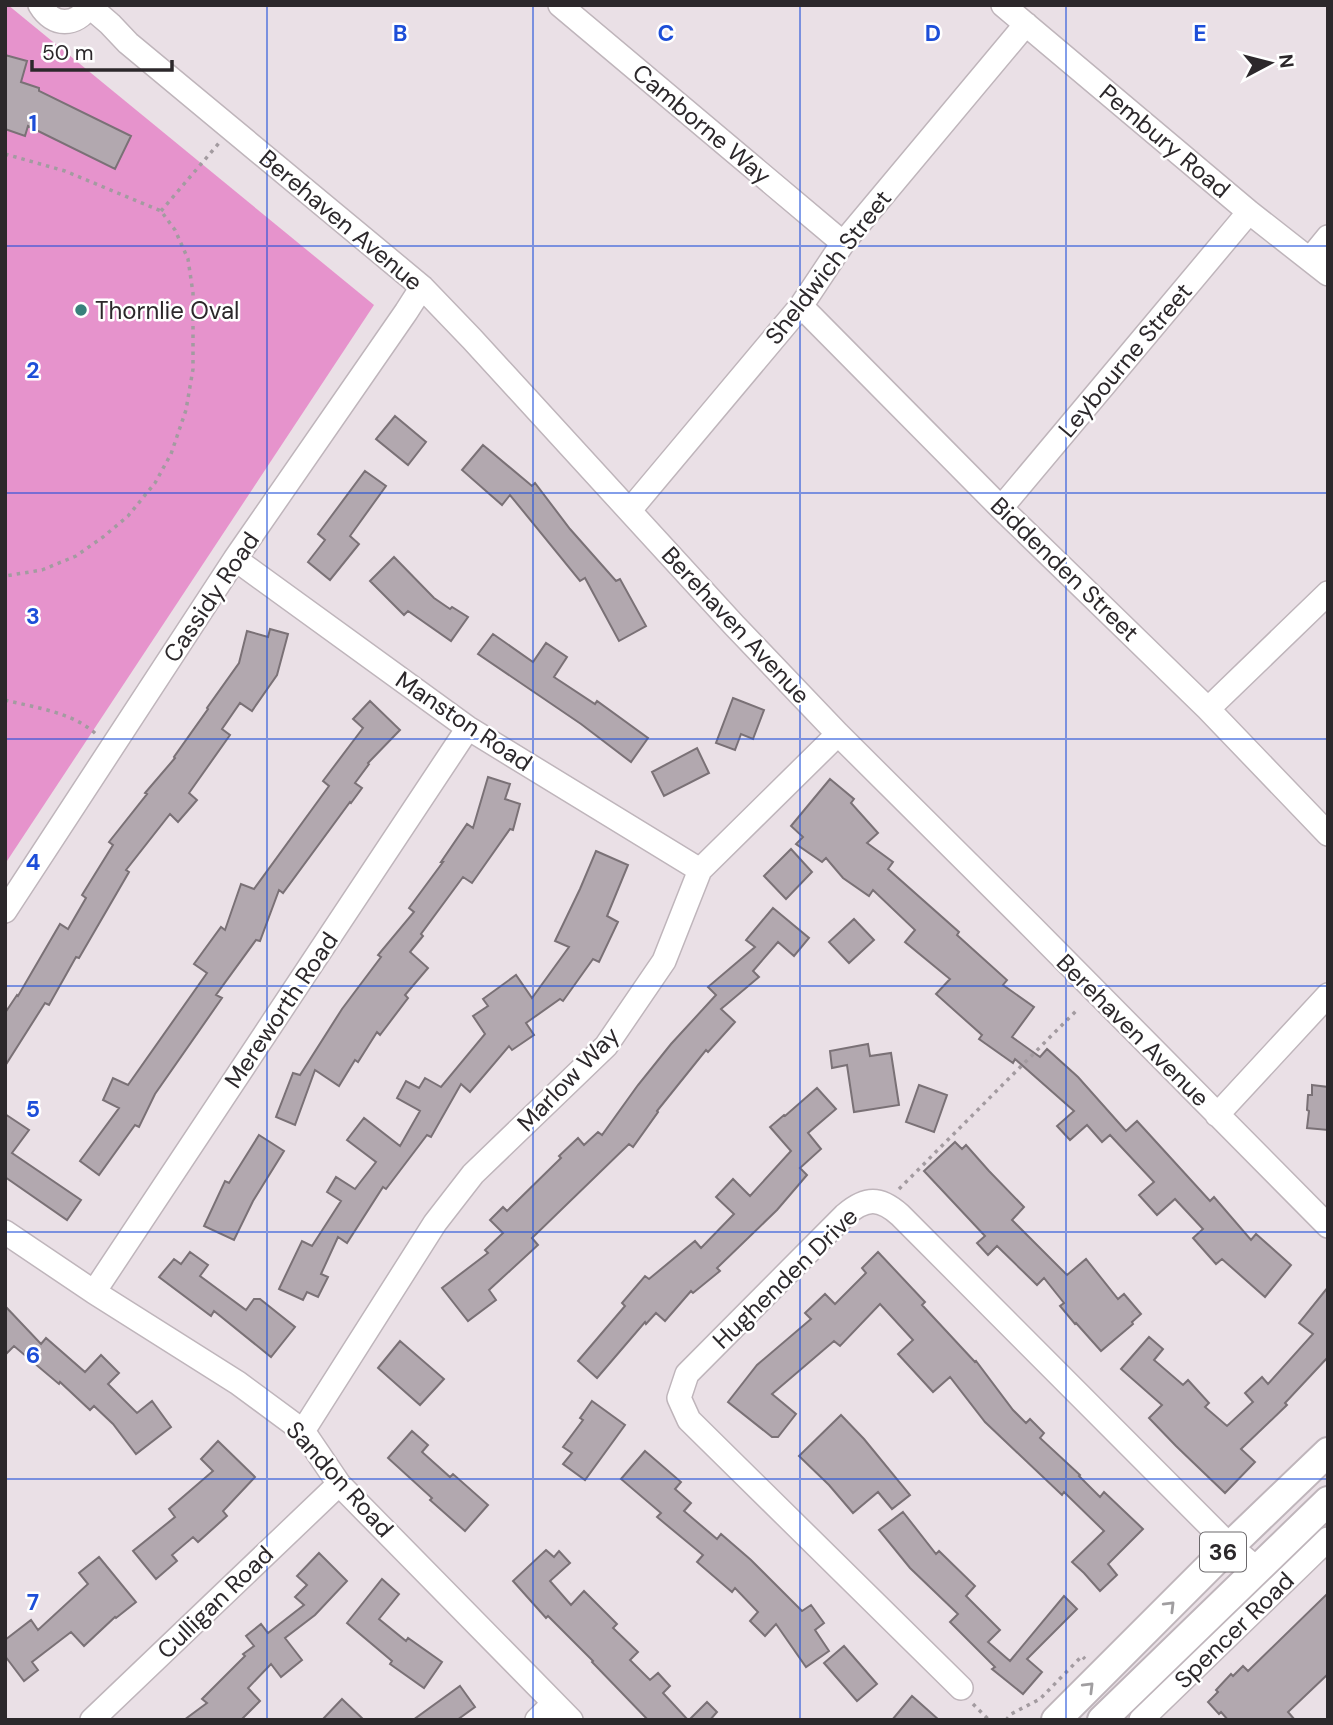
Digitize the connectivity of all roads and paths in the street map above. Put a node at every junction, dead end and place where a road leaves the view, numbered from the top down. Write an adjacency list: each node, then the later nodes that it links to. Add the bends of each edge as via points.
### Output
1 (40, 5): 4 (street, Berehaven Avenue, via 51,19 60,22 69,22)
2 (560, 5): 11 (street, Camborne Way)
3 (1003, 5): 5 (street, Pembury Road)
4 (86, 10): 14 (street, Berehaven Avenue, via 110,23 128,43)
5 (1026, 24): 9 (street, Pembury Road); 11 (street, Sheldwich Street)
6 (219, 142): 8 (path)
7 (5, 153): 8 (path, via 65,171)
8 (161, 211): 19 (path, via 188,259 193,293 193,369 172,454 128,516 103,537 64,561)
9 (1249, 212): 12 (street, Pembury Road); 16 (street, Leybourne Street)
10 (1328, 237): 12 (street)
11 (844, 243): 15 (street, Sheldwich Street)
12 (1310, 259): 13 (street, Pembury Road)
13 (1328, 274)
14 (422, 286): 17 (street, Berehaven Avenue); 18 (street, Cassidy Road)
15 (800, 306): 16 (street, Biddenden Street); 17 (street, Sheldwich Street)
16 (1001, 508): 22 (street, Biddenden Street)
17 (630, 510): 24 (street, Berehaven Avenue)
18 (235, 559): 23 (street, Manston Road); 28 (street, Cassidy Road)
19 (5, 576)
20 (1328, 593): 22 (street)
21 (5, 700): 25 (path, via 86,724)
22 (1208, 709): 26 (street, Biddenden Street)
23 (468, 728): 27 (street, Manston Road); 35 (street, Mereworth Road)
24 (838, 734): 27 (street, Marlow Way); 31 (street, Berehaven Avenue)
25 (105, 743)
26 (1328, 834)
27 (700, 870): 36 (street, Marlow Way, via 664,961 606,1046 473,1174 435,1223)
28 (5, 911)
29 (1328, 995): 31 (street)
30 (1078, 1009): 32 (path)
31 (1217, 1115): 33 (street, Berehaven Avenue)
32 (888, 1205): 41 (street, Hughenden Drive); 44 (street, Hughenden Drive, via 867,1201 845,1214 687,1374 679,1398 689,1420)
33 (1328, 1226)
34 (5, 1232): 35 (street, Sandon Road)
35 (94, 1292): 36 (street, Sandon Road, via 238,1383)
36 (303, 1431): 38 (street, Sandon Road)
37 (1328, 1452): 41 (main road, 36)
38 (339, 1483): 45 (street, Sandon Road); 46 (street, Culligan Road)
39 (1328, 1501): 42 (main road, Spencer Road / 36)
40 (1328, 1539): 52 (street, Spencer Road)
41 (1230, 1546): 42 (street, Hughenden Drive); 50 (main road, 36, one-way to 41)
42 (1257, 1569): 51 (main road, Spencer Road / 36)
43 (1082, 1656): 49 (path, via 1040,1699)
44 (961, 1688)
45 (554, 1703): 47 (street); 48 (street, Sandon Road)
46 (92, 1720)
47 (537, 1720)
48 (571, 1720)
49 (1006, 1720)
50 (1056, 1720)
51 (1102, 1720)
52 (1140, 1720)

